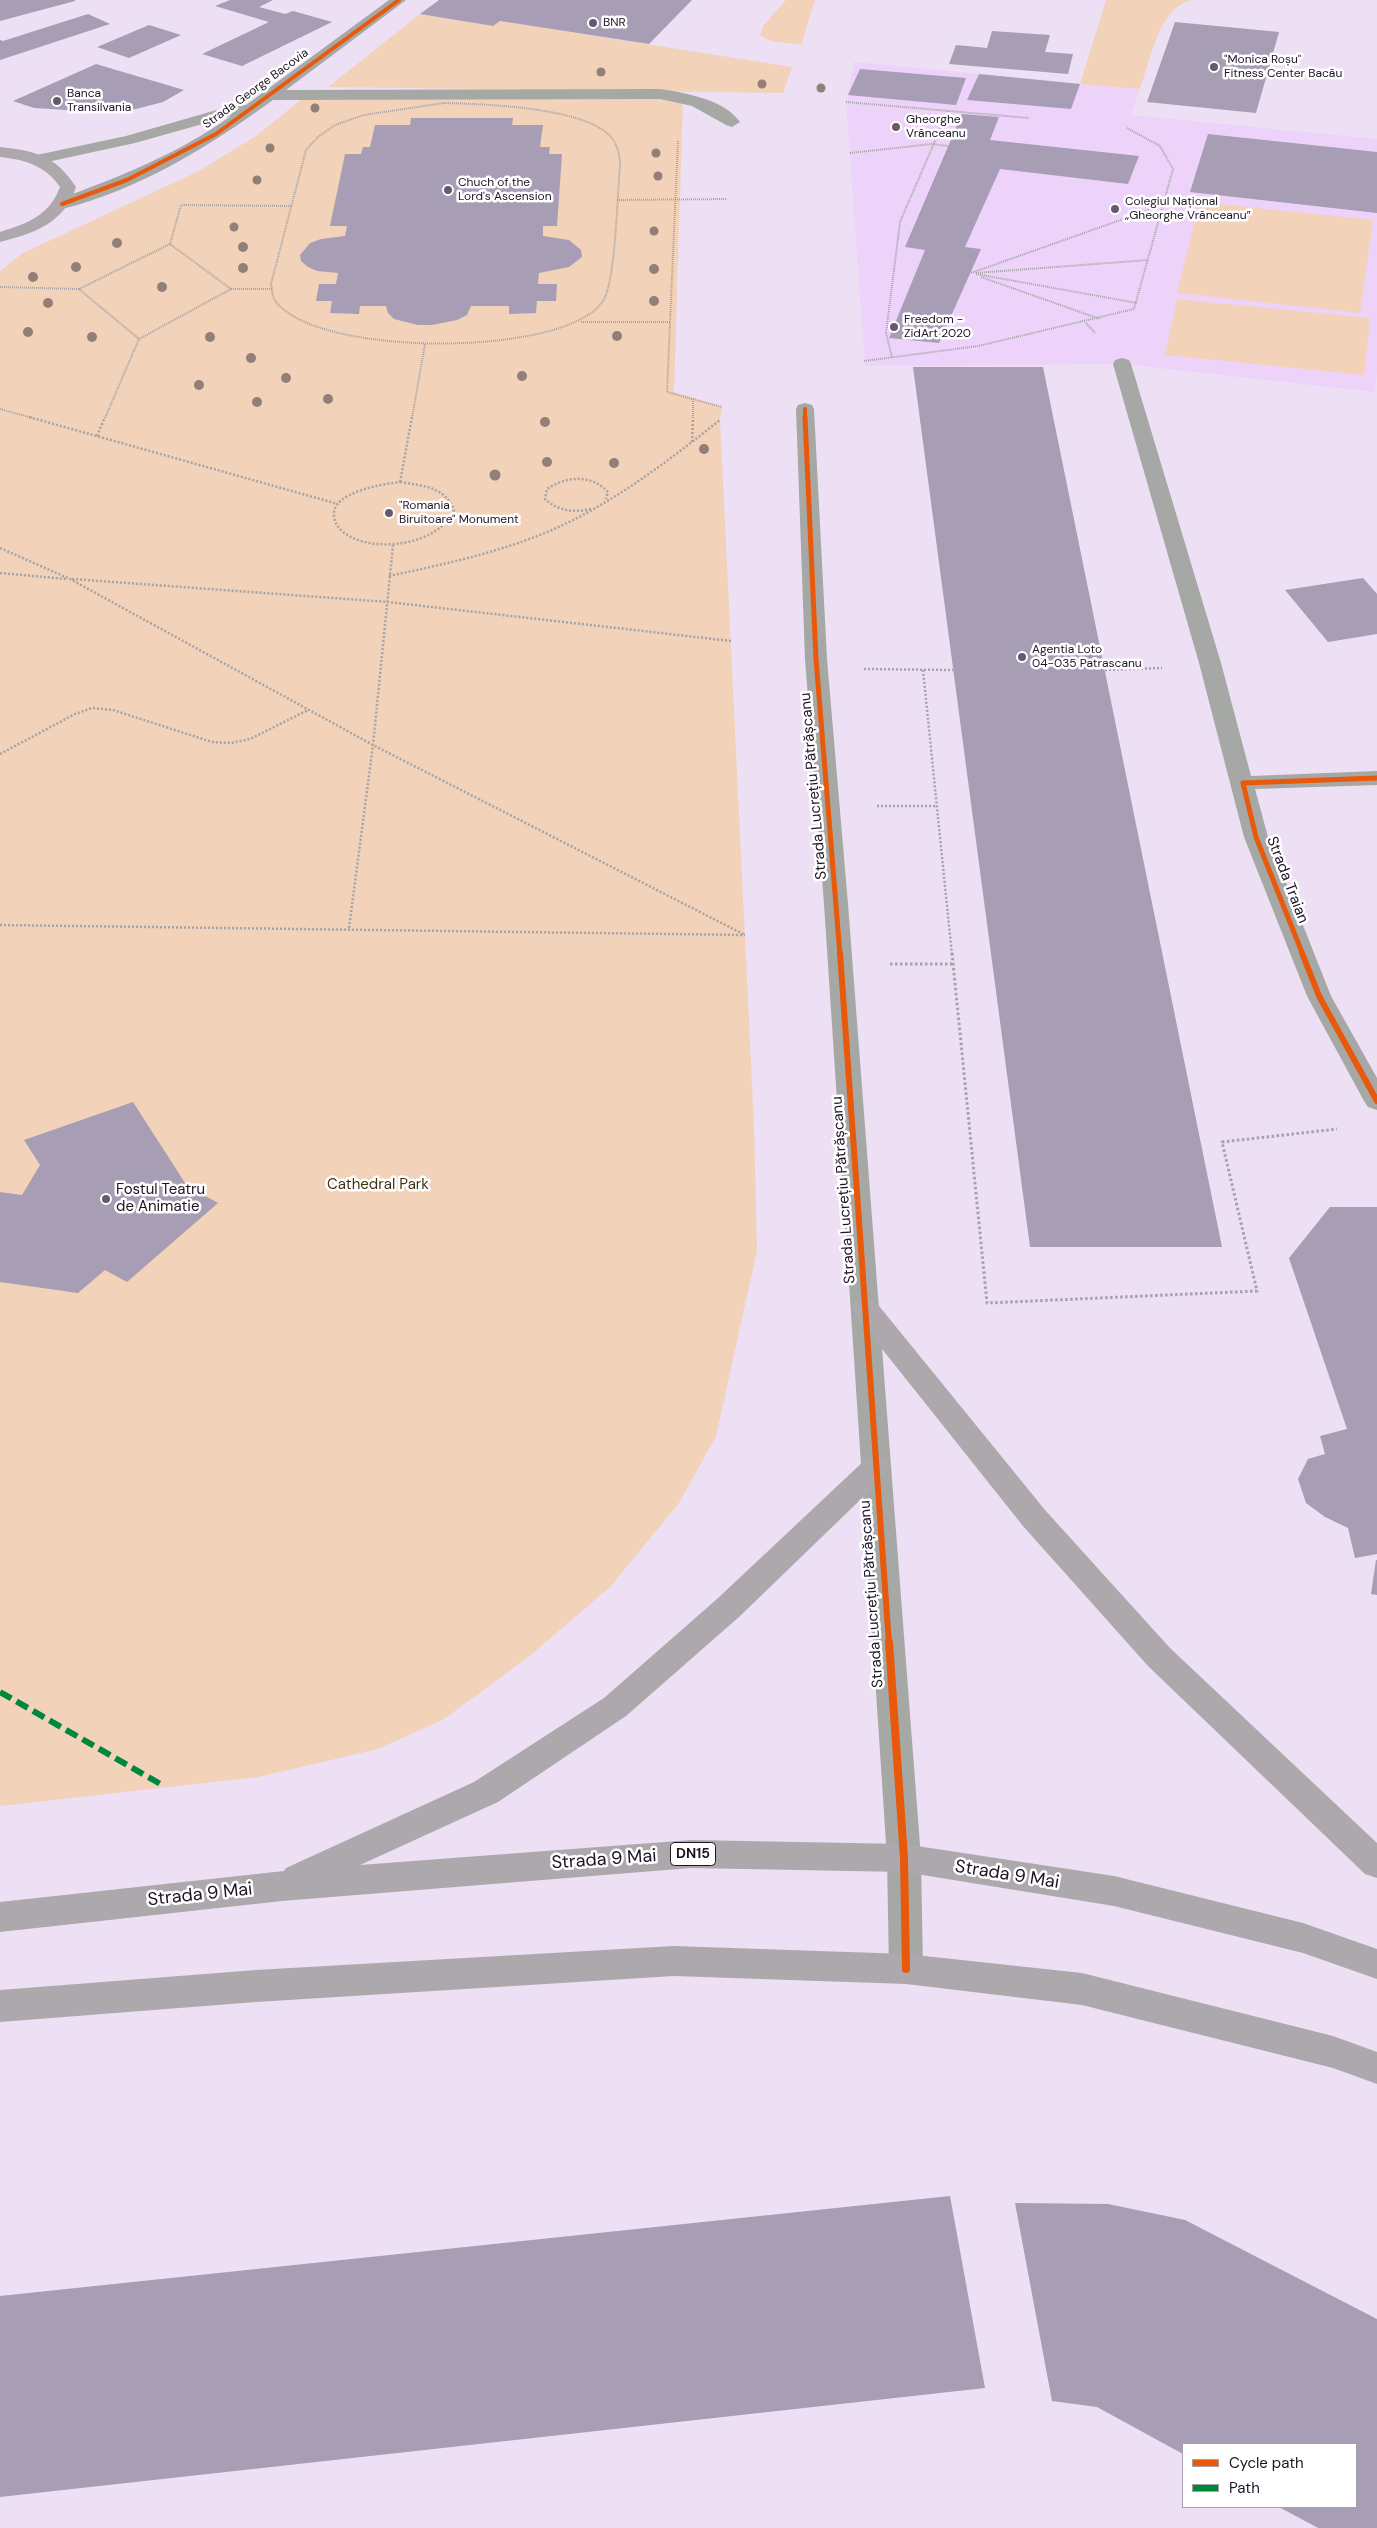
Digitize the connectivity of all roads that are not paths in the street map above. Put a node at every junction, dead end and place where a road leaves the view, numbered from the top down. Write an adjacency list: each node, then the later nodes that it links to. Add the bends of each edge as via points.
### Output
1 (398, 0): 2 (street, Strada George Bacovia)
2 (263, 98): 3 (street, via 660,94 705,103); 7 (street, Strada George Bacovia, via 129,140); 8 (street, Strada George Bacovia, via 216,134 174,157 126,180)
3 (732, 122)
4 (0, 138): 6 (main road)
5 (0, 152): 6 (main road)
6 (21, 154): 7 (main road)
7 (38, 159): 8 (main road, via 59,172 68,187)
8 (62, 204): 9 (main road, via 44,220)
9 (8, 235): 10 (main road)
10 (0, 242)
11 (1122, 364): 14 (street, Strada Traian)
12 (805, 409): 16 (street, Strada Lucrețiu Pătrășcanu, via 816,659)
13 (1377, 778): 14 (street)
14 (1243, 784): 15 (street, Strada Traian, via 1256,836 1319,996)
15 (1377, 1102)
16 (865, 1308): 17 (street, Strada Lucrețiu Pătrășcanu); 19 (main road, via 1034,1518 1159,1656)
17 (876, 1467): 18 (street, Strada Lucrețiu Pătrășcanu); 20 (main road, via 728,1608 615,1707 486,1792)
18 (904, 1858): 20 (main road, Strada 9 Mai / DN15, via 691,1854); 22 (main road, Strada 9 Mai / DN15, via 1114,1891 1303,1938); 23 (street, Strada Lucrețiu Pătrășcanu)
19 (1377, 1864)
20 (282, 1886): 21 (main road, Strada 9 Mai / DN15)
21 (0, 1917)
22 (1377, 1964)
23 (906, 1969): 24 (main road, via 674,1961 256,1986); 25 (main road, via 1082,1989 1333,2052)
24 (0, 2006)
25 (1377, 2068)

